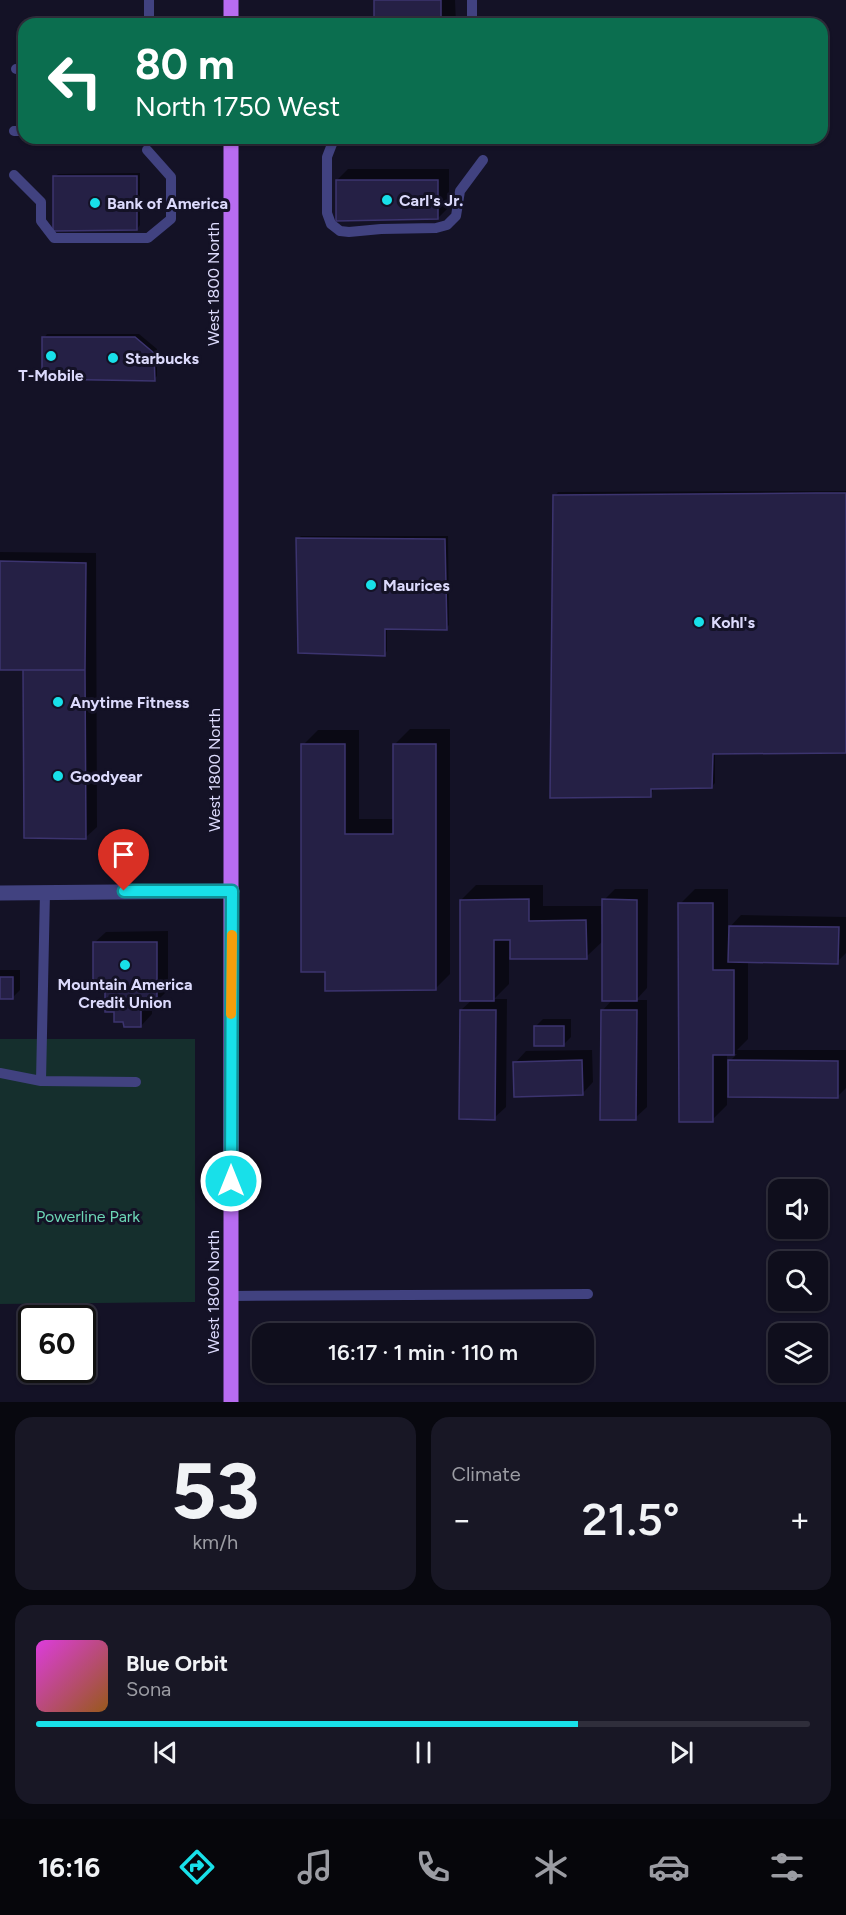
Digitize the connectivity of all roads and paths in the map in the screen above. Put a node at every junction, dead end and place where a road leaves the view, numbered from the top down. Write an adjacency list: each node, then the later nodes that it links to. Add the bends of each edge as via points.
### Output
1 (149, 0): 4 (lane)
2 (231, 0): 5 (main road)
3 (472, 0): 6 (lane)
4 (149, 18)
5 (231, 18)
6 (472, 18)
7 (231, 144): 12 (main road, West 1800 North)
8 (332, 144): 10 (lane, via 327,157 327,213 331,224 349,232 447,225 456,216 460,191)
9 (147, 150): 11 (lane, via 171,177 171,219 148,238 54,238 41,221 41,202)
10 (483, 160)
11 (14, 176)
12 (232, 891): 13 (street); 19 (main road, West 1800 North)
13 (45, 892): 14 (street); 16 (lane)
14 (0, 893)
15 (0, 1073): 16 (lane)
16 (41, 1081): 17 (lane)
17 (136, 1082)
18 (588, 1294): 19 (lane)
19 (231, 1296): 20 (main road, West 1800 North)
20 (231, 1402)

